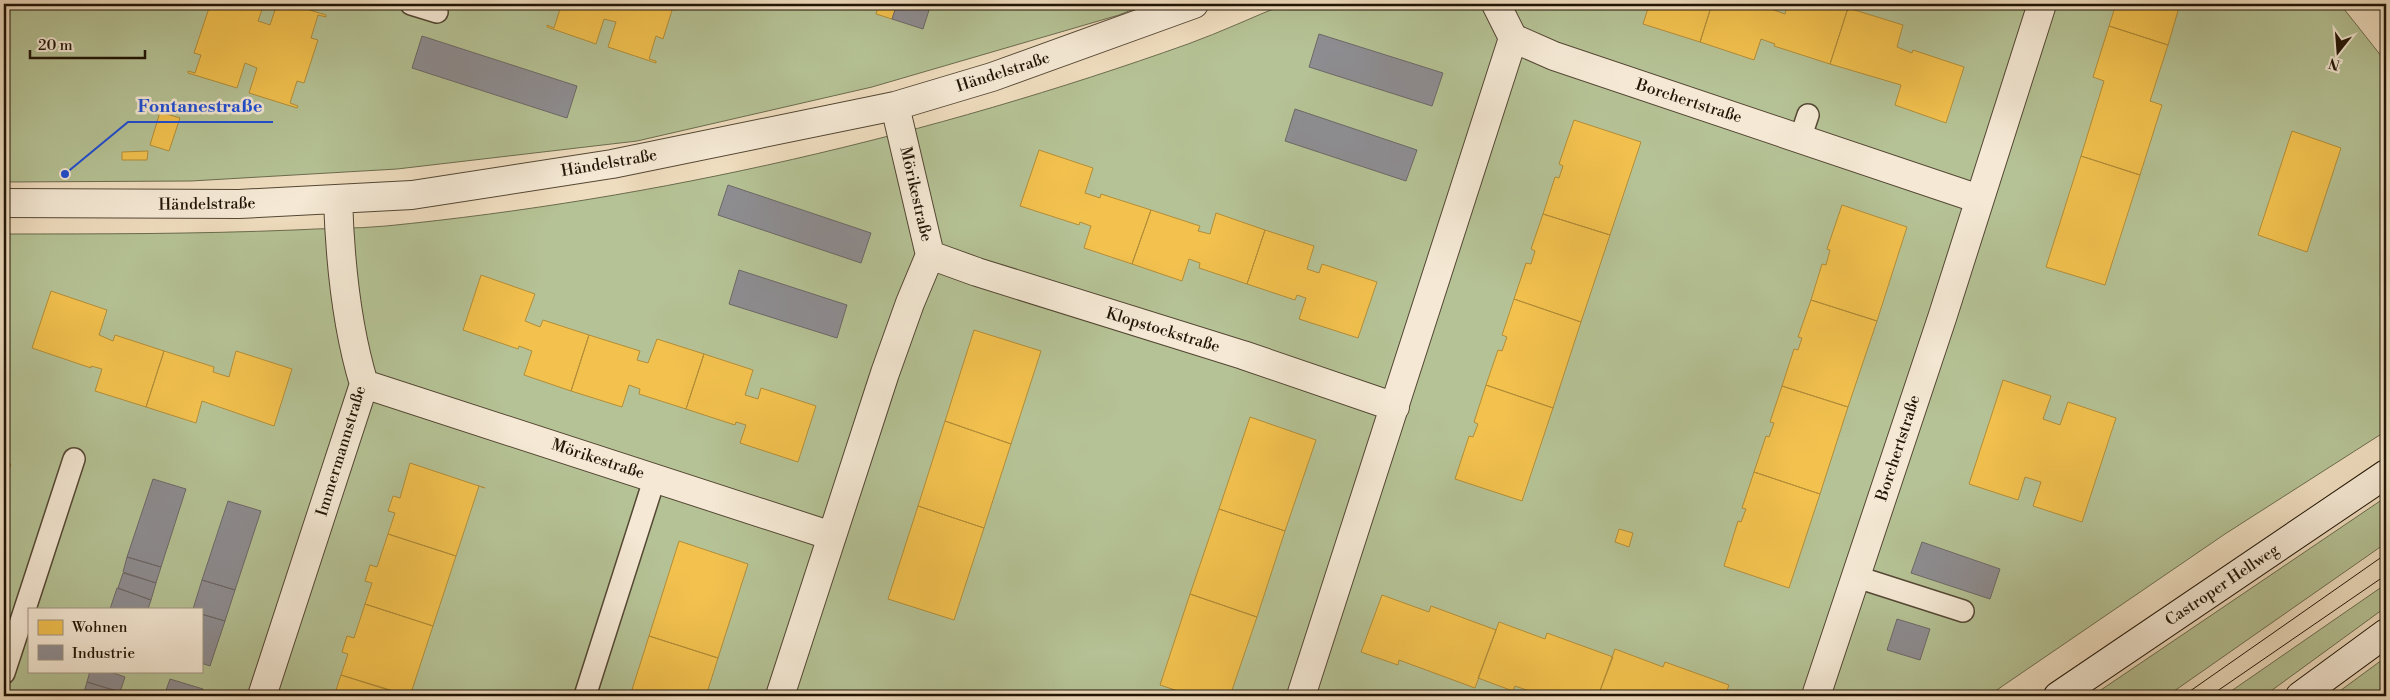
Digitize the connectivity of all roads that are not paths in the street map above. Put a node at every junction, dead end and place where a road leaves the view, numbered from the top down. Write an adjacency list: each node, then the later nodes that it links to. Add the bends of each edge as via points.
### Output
1 (411, 4): 6 (lane)
2 (1194, 4): 5 (street, Händelstraße)
3 (1496, 4): 7 (street)
4 (2042, 4): 10 (street, Borchertstraße)
5 (1152, 11): 8 (street, Händelstraße, via 992,77)
6 (437, 12)
7 (1513, 38): 10 (street, Borchertstraße, via 1554,56 1804,127); 14 (street)
8 (895, 106): 9 (street, Händelstraße, via 612,164 412,195); 12 (street, Mörikestraße)
9 (338, 199): 11 (street, Händelstraße, via 229,204); 13 (street, Immermannstraße, via 339,244 354,351)
10 (1979, 200): 19 (street, Borchertstraße)
11 (4, 203)
12 (930, 255): 14 (street, Klopstockstraße); 18 (street, Mörikestraße, via 907,312)
13 (364, 384): 17 (street, Mörikestraße); 25 (street, Immermannstraße)
14 (1396, 407): 28 (street)
15 (74, 459): 20 (lane)
16 (2386, 474): 30 (street, Castroper Hellweg)
17 (655, 477): 18 (street, Mörikestraße); 26 (lane)
18 (832, 536): 27 (street, Mörikestraße)
19 (1857, 577): 21 (lane); 29 (street, Borchertstraße)
20 (29, 608)
21 (1963, 611)
22 (25, 622): 24 (lane)
23 (2386, 634): 31 (street)
24 (4, 672)
25 (262, 696)
26 (585, 696)
27 (780, 696)
28 (1301, 696)
29 (1816, 696)
30 (2058, 696)
31 (2300, 696)

